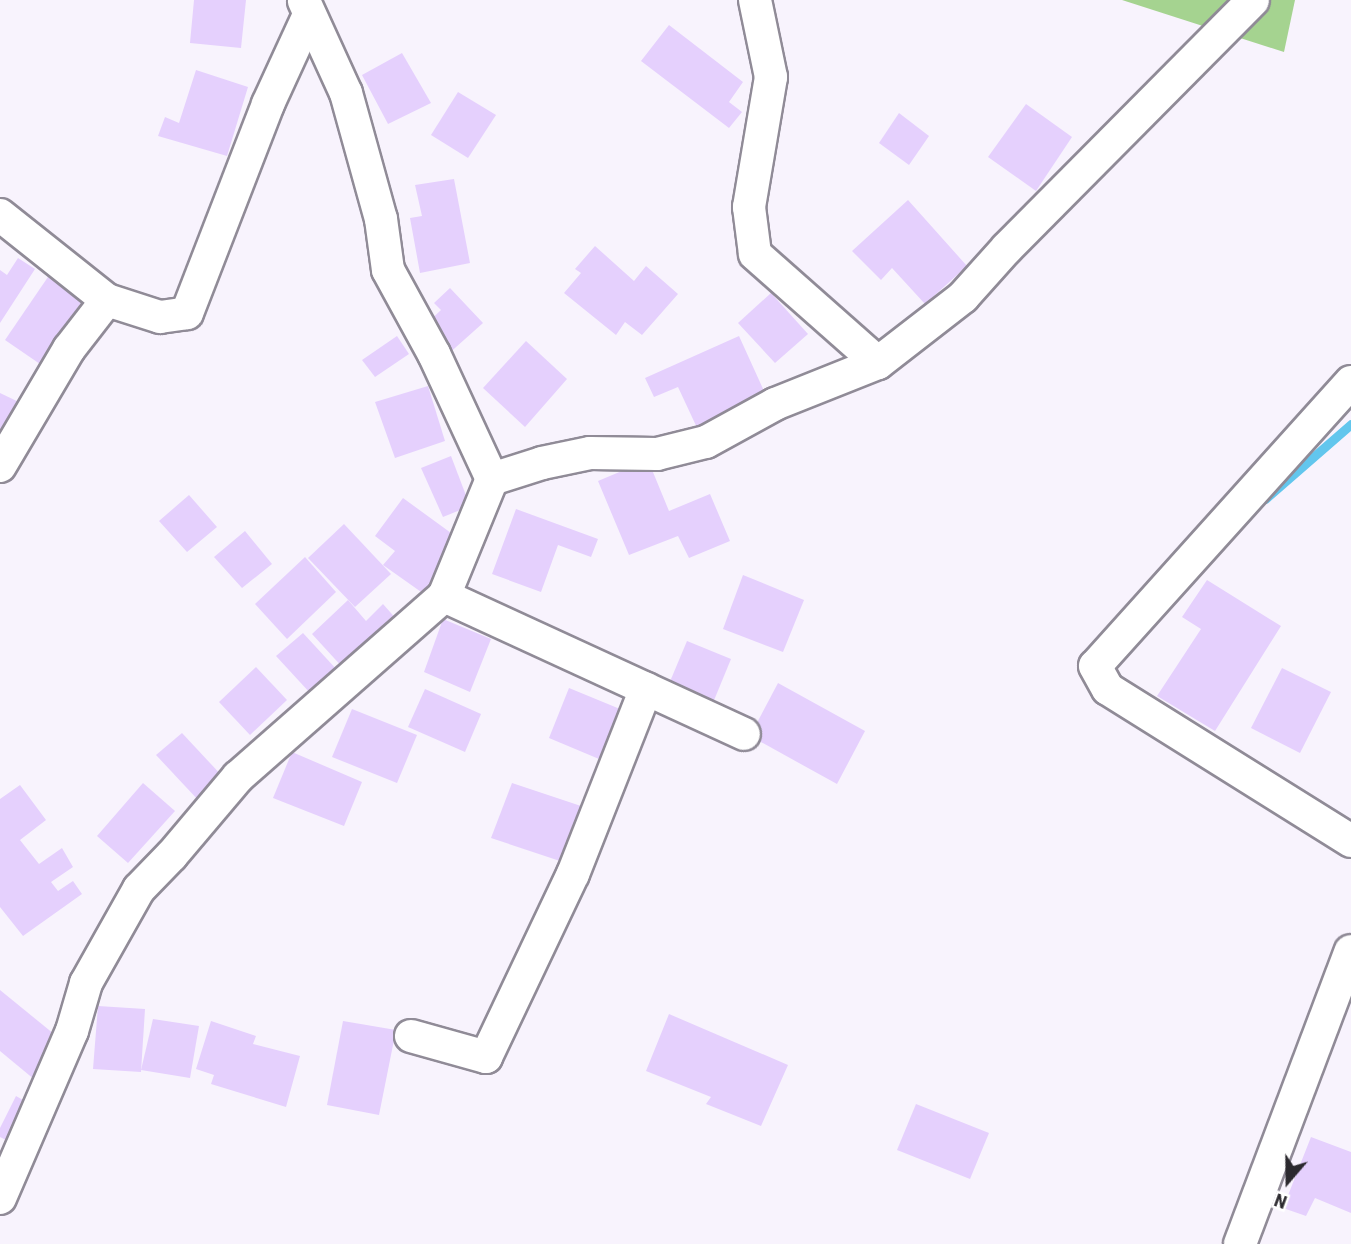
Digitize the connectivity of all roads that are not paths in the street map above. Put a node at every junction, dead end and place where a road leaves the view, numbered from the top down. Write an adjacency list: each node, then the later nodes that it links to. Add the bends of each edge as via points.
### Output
1 (755, 0): 6 (street, via 771,77 749,207 755,254)
2 (1253, 0): 6 (street, via 963,297)
3 (306, 7): 5 (street, via 187,313 160,317); 9 (street, via 346,93 381,219 388,270)
4 (0, 215): 5 (street)
5 (107, 300): 8 (street, via 69,349)
6 (878, 363): 9 (street, via 775,404 706,442 657,454 590,453)
7 (1351, 382): 13 (street, via 1095,666 1108,690)
8 (0, 466)
9 (492, 479): 10 (street)
10 (444, 596): 11 (street); 16 (street, via 238,777 139,889 86,983 72,1031)
11 (646, 689): 12 (street); 15 (street, via 573,874 486,1057)
12 (744, 734)
13 (1351, 841)
14 (1351, 951): 17 (street)
15 (411, 1035)
16 (0, 1198)
17 (1240, 1244)

